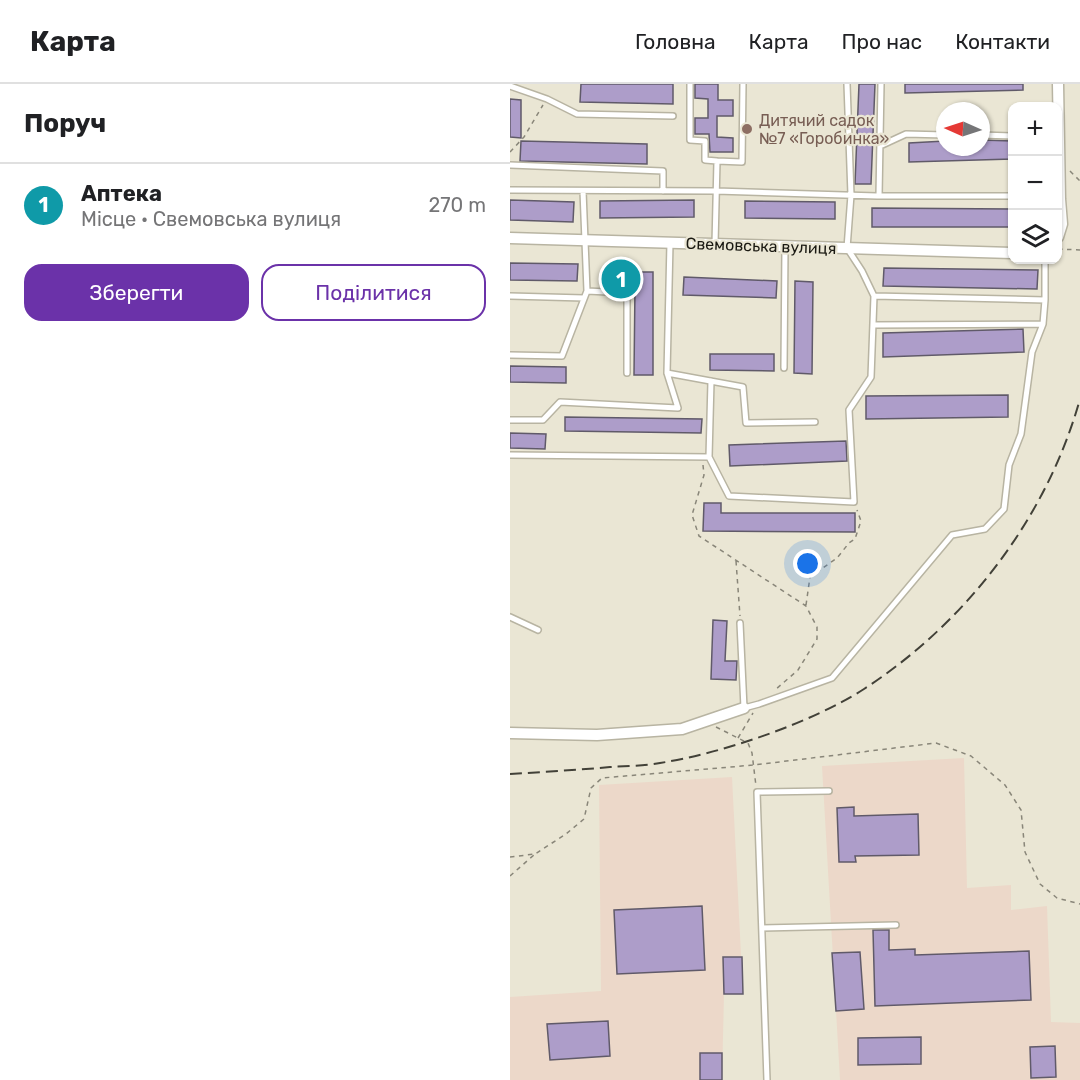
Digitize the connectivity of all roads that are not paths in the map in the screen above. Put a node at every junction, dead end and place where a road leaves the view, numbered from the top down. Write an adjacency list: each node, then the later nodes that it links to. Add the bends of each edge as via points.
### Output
1 (690, 84): 13 (lane, via 690,141 705,141 705,160)
2 (743, 84): 13 (lane, via 742,162)
3 (847, 84): 19 (lane)
4 (881, 84): 12 (lane)
5 (1058, 84): 7 (street)
6 (510, 86): 8 (lane, via 577,114)
7 (1058, 102)
8 (674, 116)
9 (936, 135): 12 (lane, via 906,134)
10 (990, 135): 11 (lane)
11 (1008, 136)
12 (880, 147): 21 (lane)
13 (717, 161): 18 (lane)
14 (510, 165): 17 (lane, via 663,171)
15 (510, 190): 16 (lane)
16 (583, 191): 17 (lane); 23 (lane)
17 (663, 191): 18 (lane)
18 (716, 191): 19 (lane); 25 (lane)
19 (852, 195): 21 (lane); 27 (lane)
20 (1008, 195): 21 (lane)
21 (879, 196)
22 (510, 238): 23 (street, Свемовська вулиця)
23 (584, 241): 24 (street, Свемовська вулиця); 30 (lane)
24 (670, 243): 25 (street, Свемовська вулиця); 40 (lane)
25 (715, 244): 26 (street, Свемовська вулиця)
26 (785, 247): 27 (street, Свемовська вулиця); 38 (lane)
27 (847, 248): 28 (street, Свемовська вулиця); 32 (lane)
28 (1008, 253)
29 (1045, 264): 34 (lane)
30 (587, 291): 33 (lane); 39 (lane, via 627,293)
31 (510, 296): 33 (lane)
32 (874, 296): 34 (lane); 36 (lane)
33 (584, 298): 37 (lane, via 562,356)
34 (1045, 300): 35 (lane)
35 (1043, 324): 36 (lane); 49 (lane, via 1032,352 1021,434 1009,465 1004,509 985,529 952,535 832,678)
36 (873, 325): 45 (lane, via 871,377 849,410 854,502 729,496)
37 (510, 355)
38 (784, 368)
39 (627, 373)
40 (668, 373): 41 (lane); 42 (lane, via 678,408 560,402 543,420)
41 (711, 381): 43 (lane, via 743,387 746,423); 45 (lane)
42 (510, 420)
43 (815, 422)
44 (510, 455): 45 (lane)
45 (705, 457)
46 (510, 617): 48 (lane)
47 (740, 623): 49 (lane)
48 (538, 630)
49 (744, 708): 50 (street, via 682,729 597,735)
50 (510, 733)
51 (829, 791): 53 (lane, via 757,792)
52 (896, 925): 53 (lane)
53 (762, 928): 54 (lane)
54 (767, 1080)

